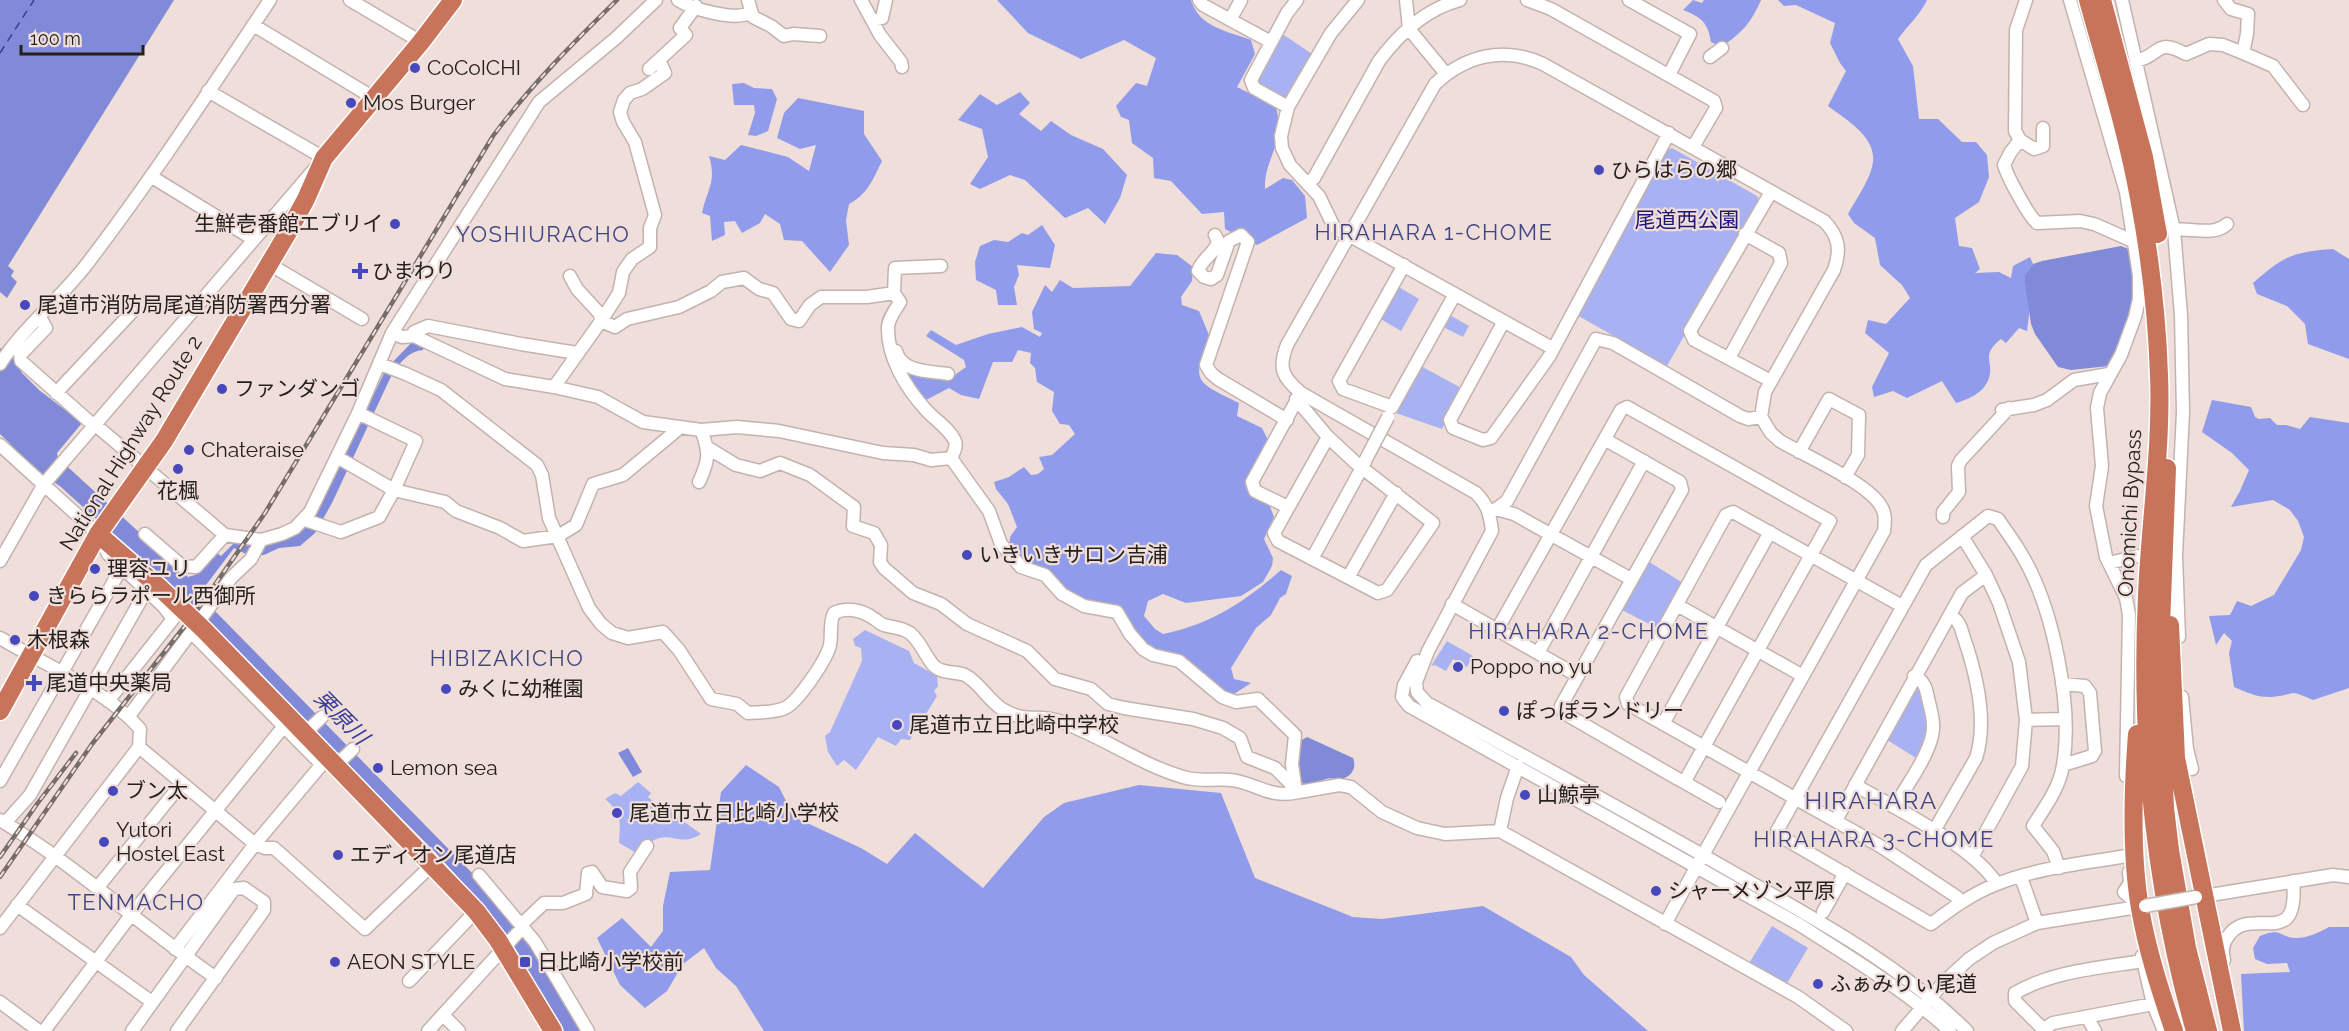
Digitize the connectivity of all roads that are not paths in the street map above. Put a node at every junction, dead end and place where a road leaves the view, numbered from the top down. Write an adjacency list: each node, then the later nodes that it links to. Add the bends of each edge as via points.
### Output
1 (270, 0): 26 (street)
2 (350, 0): 29 (street)
3 (453, 0): 29 (highway, National Highway Route 2)
4 (656, 0): 68 (street, via 539,102)
5 (678, 0): 22 (street)
6 (861, 0): 24 (street)
7 (886, 0): 24 (street, via 882,18)
8 (1199, 0): 25 (street)
9 (1241, 0): 25 (street)
10 (1297, 0): 30 (street)
11 (1358, 0): 41 (street, via 1331,33)
12 (1406, 0): 27 (street)
13 (1460, 0): 27 (street, via 1434,11)
14 (1527, 0): 37 (street, via 1551,9)
15 (1629, 0): 37 (street, via 1689,34)
16 (2026, 0): 44 (street, via 2016,30 2015,131)
17 (2070, 0): 56 (street, via 2081,22 2126,192)
18 (2088, 0): 129 (highway, Onomichi Bypass, via 2139,196 2157,332 2158,420)
19 (2102, 0): 108 (highway, Onomichi Bypass, via 2144,157 2160,247 2171,380)
20 (2224, 0): 32 (street, via 2231,9 2248,14)
21 (2124, 5): 34 (street)
22 (696, 6): 23 (street, via 726,16 746,16); 66 (street, via 681,27 686,35 655,65 665,73 630,93 620,112 635,142 655,215 650,247 632,259 623,272 619,293)
23 (750, 6): 28 (street, via 753,17 784,36)
24 (873, 20): 35 (street)
25 (1230, 20): 30 (street)
26 (253, 25): 38 (street); 39 (street)
27 (1409, 29): 36 (street); 48 (street, via 1379,61 1314,178)
28 (820, 36)
29 (421, 42): 39 (highway, National Highway Route 2)
30 (1271, 42): 41 (street, via 1251,80 1254,88)
31 (1722, 48): 33 (street)
32 (2243, 53): 34 (street, via 2223,45 2209,44 2186,54 2172,47 2160,47); 40 (street, via 2273,66)
33 (1710, 57)
34 (2136, 61): 51 (street)
35 (902, 68)
36 (1446, 74): 43 (street, via 1485,55 1505,53 1530,58); 54 (street, via 1422,104)
37 (1669, 75): 45 (street, via 1714,100 1716,108)
38 (208, 91): 46 (street); 47 (street)
39 (372, 97): 46 (highway, National Highway Route 2)
40 (2303, 105)
41 (1288, 107): 48 (street, via 1282,148 1290,165)
42 (2043, 128): 44 (street, via 2043,146 2034,149)
43 (1669, 133): 45 (street); 71 (street)
44 (2020, 140): 56 (street, via 2004,165 2031,218 2037,223 2080,221)
45 (1693, 147): 49 (street)
46 (324, 158): 55 (street); 57 (highway, National Highway Route 2)
47 (152, 177): 55 (street); 64 (street, via 73,283)
48 (1307, 183): 54 (street, via 1319,196 1334,227)
49 (1771, 192): 52 (street); 78 (street, via 1824,221 1839,244 1834,270)
50 (2227, 224): 51 (street, via 2222,229 2196,232)
51 (2174, 230): 163 (street, via 2183,412 2176,556 2182,703)
52 (1745, 234): 73 (street, via 1779,253 1781,263); 73 (street, via 1690,331 1694,340)
53 (1215, 235): 85 (street, via 1217,247 1201,262 1198,271 1211,279 1217,275 1230,241 1241,235 1248,242 1206,365 1218,379)
54 (1351, 235): 58 (street); 81 (street, via 1282,359 1286,378)
55 (253, 239): 86 (street)
56 (2135, 242): 77 (street, via 2139,299 2121,355)
57 (269, 264): 65 (street); 98 (highway, National Highway Route 2)
58 (1404, 265): 62 (street); 82 (street, via 1339,381 1343,389)
59 (941, 266): 61 (street, via 895,268)
60 (570, 276): 66 (street, via 600,314)
61 (894, 293): 66 (street, via 821,297 810,304 799,321 791,319 773,293 744,278 722,282 679,307 627,319 615,327); 70 (street, via 900,302 888,324)
62 (1455, 294): 67 (street); 82 (street)
63 (132, 312): 80 (street)
64 (40, 317): 74 (street); 80 (street, via 46,328 20,355 21,361)
65 (362, 319)
66 (601, 321): 72 (street)
67 (1503, 321): 71 (street); 71 (street, via 1450,420 1453,428 1483,440 1491,438)
68 (392, 333): 69 (street); 75 (street)
69 (414, 336): 72 (street, via 414,332 428,326); 79 (street, via 505,379)
70 (890, 340): 76 (street, via 897,356 910,369); 94 (street, via 891,356 905,381 924,409 955,441 956,450)
71 (1552, 348)
72 (577, 353): 79 (street)
73 (1729, 358): 78 (street)
74 (0, 364)
75 (388, 367): 83 (street); 114 (street, via 441,390 537,465 549,518)
76 (948, 374)
77 (2109, 374): 106 (street, via 2074,380 2047,400 2004,410 1961,460 1959,492 1943,512); 122 (street, via 2097,408 2102,466 2096,506)
78 (1771, 381): 84 (street)
79 (554, 387): 87 (street, via 598,398 643,422)
80 (56, 393): 86 (street)
81 (1299, 396): 85 (street); 89 (street); 105 (street, via 1476,493)
82 (1390, 412): 97 (street, bridge)
83 (364, 416): 95 (street); 102 (street, via 416,441)
84 (1761, 417): 93 (street, via 1771,433); 105 (street, via 1740,416 1613,343 1596,339 1507,501)
85 (1287, 420): 104 (street, via 1252,482 1255,491)
86 (95, 426): 98 (street); 100 (street)
87 (677, 427): 88 (street); 114 (street, via 623,475 593,484 576,525)
88 (701, 430): 92 (street); 94 (street, via 769,430 883,453 931,460)
89 (1328, 437): 97 (street); 104 (street)
90 (1606, 440): 96 (street); 112 (street); 117 (street, via 1621,410 1627,406 1830,520)
91 (0, 445): 100 (street)
92 (708, 448): 101 (street); 169 (street, via 736,465 760,471 780,463 810,475 854,507 853,526 874,533 881,545 880,562 913,593 941,603 967,624 1027,651 1050,675 1091,689 1108,704 1193,719 1233,734 1240,738 1246,757 1275,768)
93 (1798, 452): 99 (street); 99 (street, via 1829,399 1858,415 1858,454)
94 (951, 458): 169 (street, via 989,511 1001,544 1021,567 1045,575 1062,594 1084,606 1117,612 1143,649 1179,661 1222,697 1236,702 1258,699 1290,728 1295,735 1292,764)
95 (343, 461): 102 (street); 107 (street)
96 (1644, 461): 118 (street); 126 (street, via 1680,482 1682,490)
97 (1364, 463): 103 (street); 120 (street)
98 (145, 468): 109 (highway, National Highway Route 2); 113 (street)
99 (1845, 477): 127 (street, via 1875,497 1885,520 1884,531)
100 (47, 481): 109 (street); 121 (street)
101 (699, 482)
102 (394, 490): 107 (street, via 379,517 363,525 341,532); 114 (street, via 445,502 456,511 523,541)
103 (1396, 493): 125 (street); 125 (street, via 1433,523 1387,590 1378,593)
104 (1288, 507): 120 (street, via 1274,533 1278,541)
105 (1493, 510): 112 (street, via 1514,514); 130 (street, via 1492,531)
106 (1943, 518)
107 (312, 522): 116 (street)
108 (2166, 524): 194 (highway, via 2176,758); 235 (highway, Onomichi Bypass, via 2159,628 2164,808 2187,948)
109 (100, 530): 123 (street, via 108,554); 128 (highway); 140 (highway, National Highway Route 2)
110 (1770, 532): 117 (street); 131 (street, via 1733,512 1726,515); 134 (street)
111 (145, 534): 113 (street, via 182,566 196,567)
112 (1551, 535): 118 (street); 135 (street)
113 (225, 536): 116 (street)
114 (558, 536): 169 (street, via 589,608 601,624 628,638 663,632 680,650 711,699 737,704 748,712 782,710 792,705 830,645 831,618 834,613 847,610 861,612 882,625 900,627 923,647 934,666 965,675 990,700 1017,717 1057,720 1142,762 1185,778 1232,780 1277,795)
115 (1962, 536): 124 (street); 132 (street, via 1926,565); 145 (street, via 1988,516 1998,519 2024,558 2041,597)
116 (260, 542): 136 (street)
117 (1812, 554): 127 (street); 138 (street)
118 (1591, 556): 126 (street); 139 (street)
119 (2138, 556): 122 (street)
120 (1312, 559): 125 (street)
121 (0, 561)
122 (2109, 563): 182 (street, via 2126,598 2129,615)
123 (122, 567): 128 (street); 141 (street)
124 (1986, 575): 133 (street, via 1962,593); 153 (street, via 2019,662)
125 (1349, 576)
126 (1631, 579): 142 (street)
127 (1857, 580): 132 (street); 143 (street)
128 (153, 590): 146 (street); 147 (street, via 173,619); 151 (highway, bridge, via 204,630)
129 (2147, 595): 197 (highway, via 2136,745 2135,858); 234 (highway, Onomichi Bypass, via 2146,685 2154,826 2170,931)
130 (1452, 604): 135 (street); 156 (street, via 1428,651 1416,682 1417,692)
131 (1677, 605): 134 (street); 154 (street, via 1626,697 1628,704)
132 (1902, 606): 170 (street)
133 (1949, 616): 144 (street); 177 (street, via 1958,622 1971,658 1980,721 1979,749)
134 (1717, 627): 138 (street); 154 (street)
135 (1497, 630): 139 (street)
136 (194, 631): 149 (street); 151 (street)
137 (0, 638): 140 (street)
138 (1757, 651): 143 (street); 158 (street)
139 (1538, 653): 142 (street)
140 (31, 657): 141 (street); 148 (highway, National Highway Route 2)
141 (61, 673): 146 (street); 165 (street)
142 (1578, 676): 166 (street, via 1562,706 1564,713)
143 (1803, 676): 164 (street)
144 (1914, 676): 168 (street); 172 (street, via 1926,688 1932,736)
145 (2062, 684): 152 (street); 161 (street, via 2085,686 2090,693 2095,752)
146 (90, 690): 147 (street); 175 (street, via 30,795)
147 (108, 701): 149 (street)
148 (0, 711)
149 (129, 716): 157 (street, via 140,729)
150 (322, 717): 155 (street)
151 (284, 719): 155 (highway); 160 (street); 173 (street)
152 (2065, 719): 153 (street); 161 (street)
153 (2026, 720): 183 (street, via 2022,766)
154 (1663, 724): 158 (street)
155 (307, 731): 160 (highway)
156 (1474, 735): 162 (street); 181 (street)
157 (139, 747): 167 (street); 180 (street)
158 (1705, 747): 164 (street); 166 (street)
159 (353, 749): 160 (street)
160 (332, 762): 178 (street); 184 (highway)
161 (2063, 765): 186 (street, via 2056,788 2033,826 2053,851)
162 (1518, 766): 176 (street); 185 (street)
163 (2192, 769)
164 (1750, 772): 170 (street); 181 (street)
165 (0, 781)
166 (1682, 781): 171 (street)
167 (182, 783): 173 (street); 193 (street)
168 (1856, 785): 172 (street); 174 (street)
169 (1296, 790): 176 (street, via 1351,787 1382,812 1417,828 1445,834)
170 (1797, 797): 174 (street); 187 (street, via 1777,831 1780,836)
171 (1719, 802)
172 (1894, 807): 177 (street)
173 (216, 810): 178 (street); 200 (street)
174 (1836, 820): 195 (street, via 1957,897)
175 (3, 822): 180 (street)
176 (1500, 831): 202 (street)
177 (1934, 831): 183 (street)
178 (255, 844): 184 (street, via 274,848 365,928); 206 (street)
179 (647, 846): 203 (street, via 630,872 631,888 627,891 602,887 592,872 588,873 586,894 563,903 544,903)
180 (55, 854): 193 (street); 196 (street)
181 (1702, 855): 185 (street); 211 (street, via 1854,941)
182 (2127, 856): 186 (street); 197 (street, via 2130,883 2124,892)
183 (1972, 857): 192 (street)
184 (433, 864): 198 (highway)
185 (1694, 867): 202 (street); 215 (street, via 1801,926)
186 (2060, 868): 189 (street)
187 (1845, 873): 195 (street, via 1930,924); 199 (street)
188 (479, 875): 203 (street)
189 (2021, 877): 192 (street); 201 (street)
190 (2349, 877): 191 (street)
191 (2293, 881): 194 (street); 237 (street, via 2295,900 2291,914 2281,923 2239,925 2224,942 2222,952)
192 (1997, 884): 195 (street)
193 (98, 887): 200 (street)
194 (2201, 896): 197 (street, bridge); 236 (highway)
195 (1958, 904)
196 (17, 905): 204 (street); 207 (street)
197 (2142, 907): 201 (street); 208 (street, via 2137,926); 233 (highway, via 2154,974)
198 (476, 911): 205 (highway); 210 (street)
199 (1823, 912)
200 (131, 915): 206 (street); 207 (street)
201 (2037, 923): 211 (street, via 1969,959)
202 (1665, 924): 227 (street, via 1798,997)
203 (521, 927): 205 (street); 226 (street, via 535,942)
204 (0, 928)
205 (506, 946): 216 (street); 225 (highway)
206 (180, 953): 209 (street); 209 (street, via 234,889 244,888 264,902 264,910); 213 (street)
207 (96, 962): 213 (street); 219 (street)
208 (2143, 962): 214 (street); 218 (street, via 2070,973 2034,982 2015,993 2015,1001)
209 (216, 978): 222 (street)
210 (409, 981)
211 (1930, 998): 215 (street); 230 (street)
212 (0, 1002): 219 (street)
213 (152, 1002): 221 (street)
214 (2153, 1004): 217 (street); 232 (street)
215 (1921, 1007): 228 (street); 229 (street)
216 (443, 1015): 223 (street); 224 (street)
217 (2087, 1017): 218 (street, via 2053,1023); 231 (street)
218 (2045, 1030)
219 (41, 1031)
220 (123, 1031): 221 (street)
221 (132, 1031)
222 (177, 1031)
223 (428, 1031)
224 (459, 1031)
225 (553, 1031)
226 (588, 1031)
227 (1846, 1031)
228 (1902, 1031)
229 (1950, 1031)
230 (1967, 1031)
231 (2095, 1031)
232 (2164, 1031)
233 (2174, 1031)
234 (2195, 1031)
235 (2208, 1031)
236 (2232, 1031)
237 (2240, 1031)

